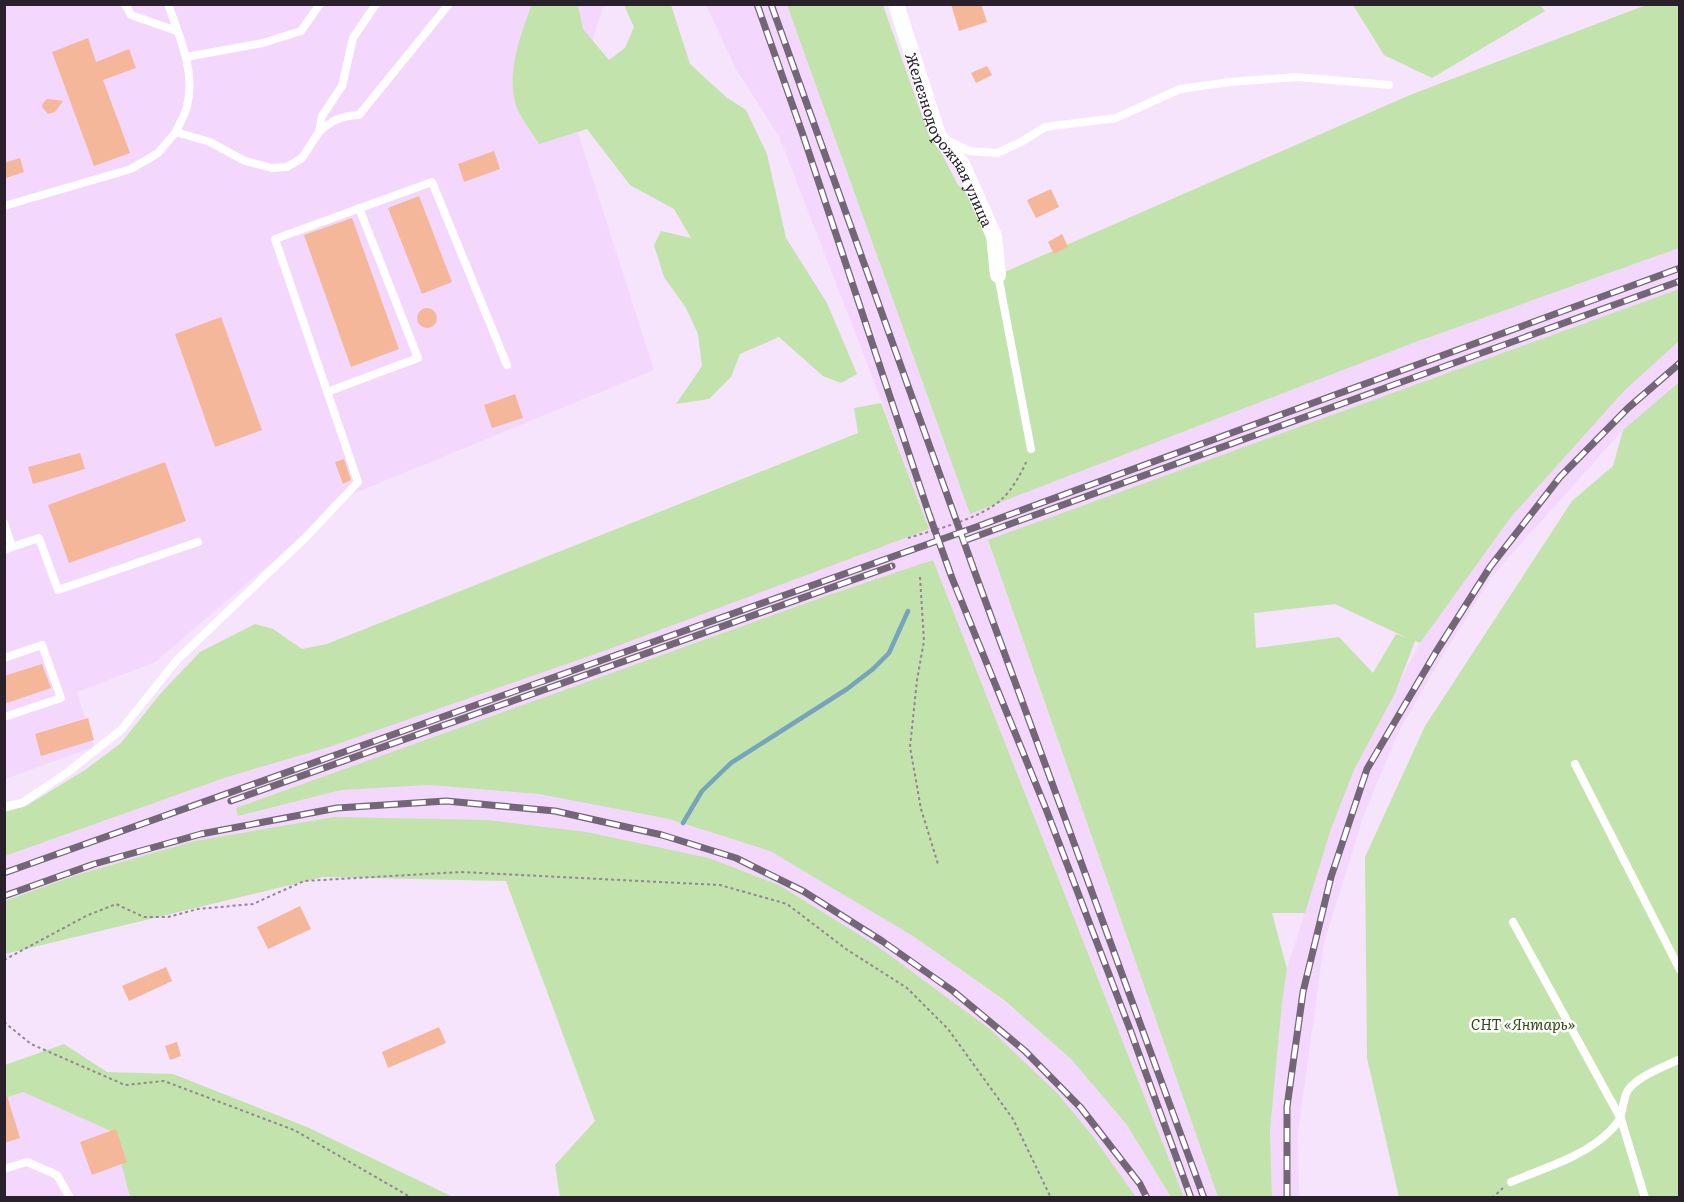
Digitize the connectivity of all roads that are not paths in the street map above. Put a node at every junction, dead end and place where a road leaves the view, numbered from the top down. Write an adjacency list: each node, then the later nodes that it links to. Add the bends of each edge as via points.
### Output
1 (125, 4): 7 (lane, via 131,15)
2 (168, 4): 7 (lane)
3 (320, 4): 8 (lane, via 301,32)
4 (376, 4): 11 (lane, via 353,38 342,86 322,116)
5 (449, 4): 11 (lane, via 359,115 332,120)
6 (896, 4): 12 (street, Железнодорожная улица)
7 (177, 31): 8 (lane)
8 (186, 57): 10 (lane, via 187,106)
9 (1389, 85): 12 (lane, via 1297,77 1180,89 1116,118 1045,127 997,153 969,151)
10 (176, 132): 11 (lane, via 272,168 287,167 302,158); 13 (lane, via 158,153 131,169)
11 (319, 132)
12 (938, 135): 15 (street, Железнодорожная улица, via 962,164 980,202 994,236)
13 (4, 206)
14 (359, 208): 16 (lane, via 432,182); 17 (lane, via 275,239); 17 (lane, via 418,358)
15 (998, 275): 18 (lane)
16 (507, 365)
17 (327, 392): 25 (lane, via 358,482 177,660 121,730 22,803)
18 (1031, 449)
19 (4, 524): 21 (lane)
20 (198, 542): 21 (lane, via 57,590 39,538)
21 (8, 548)
22 (4, 658): 23 (lane, via 42,645 61,698)
23 (4, 717)
24 (1575, 764): 27 (lane)
25 (4, 807)
26 (1512, 922): 29 (lane)
27 (1680, 970)
28 (1680, 1059): 29 (lane, via 1641,1078 1626,1092)
29 (1621, 1119): 31 (lane, via 1589,1148); 33 (lane)
30 (4, 1169): 32 (lane, via 27,1162 57,1175)
31 (1511, 1182)
32 (70, 1197)
33 (1645, 1197)

